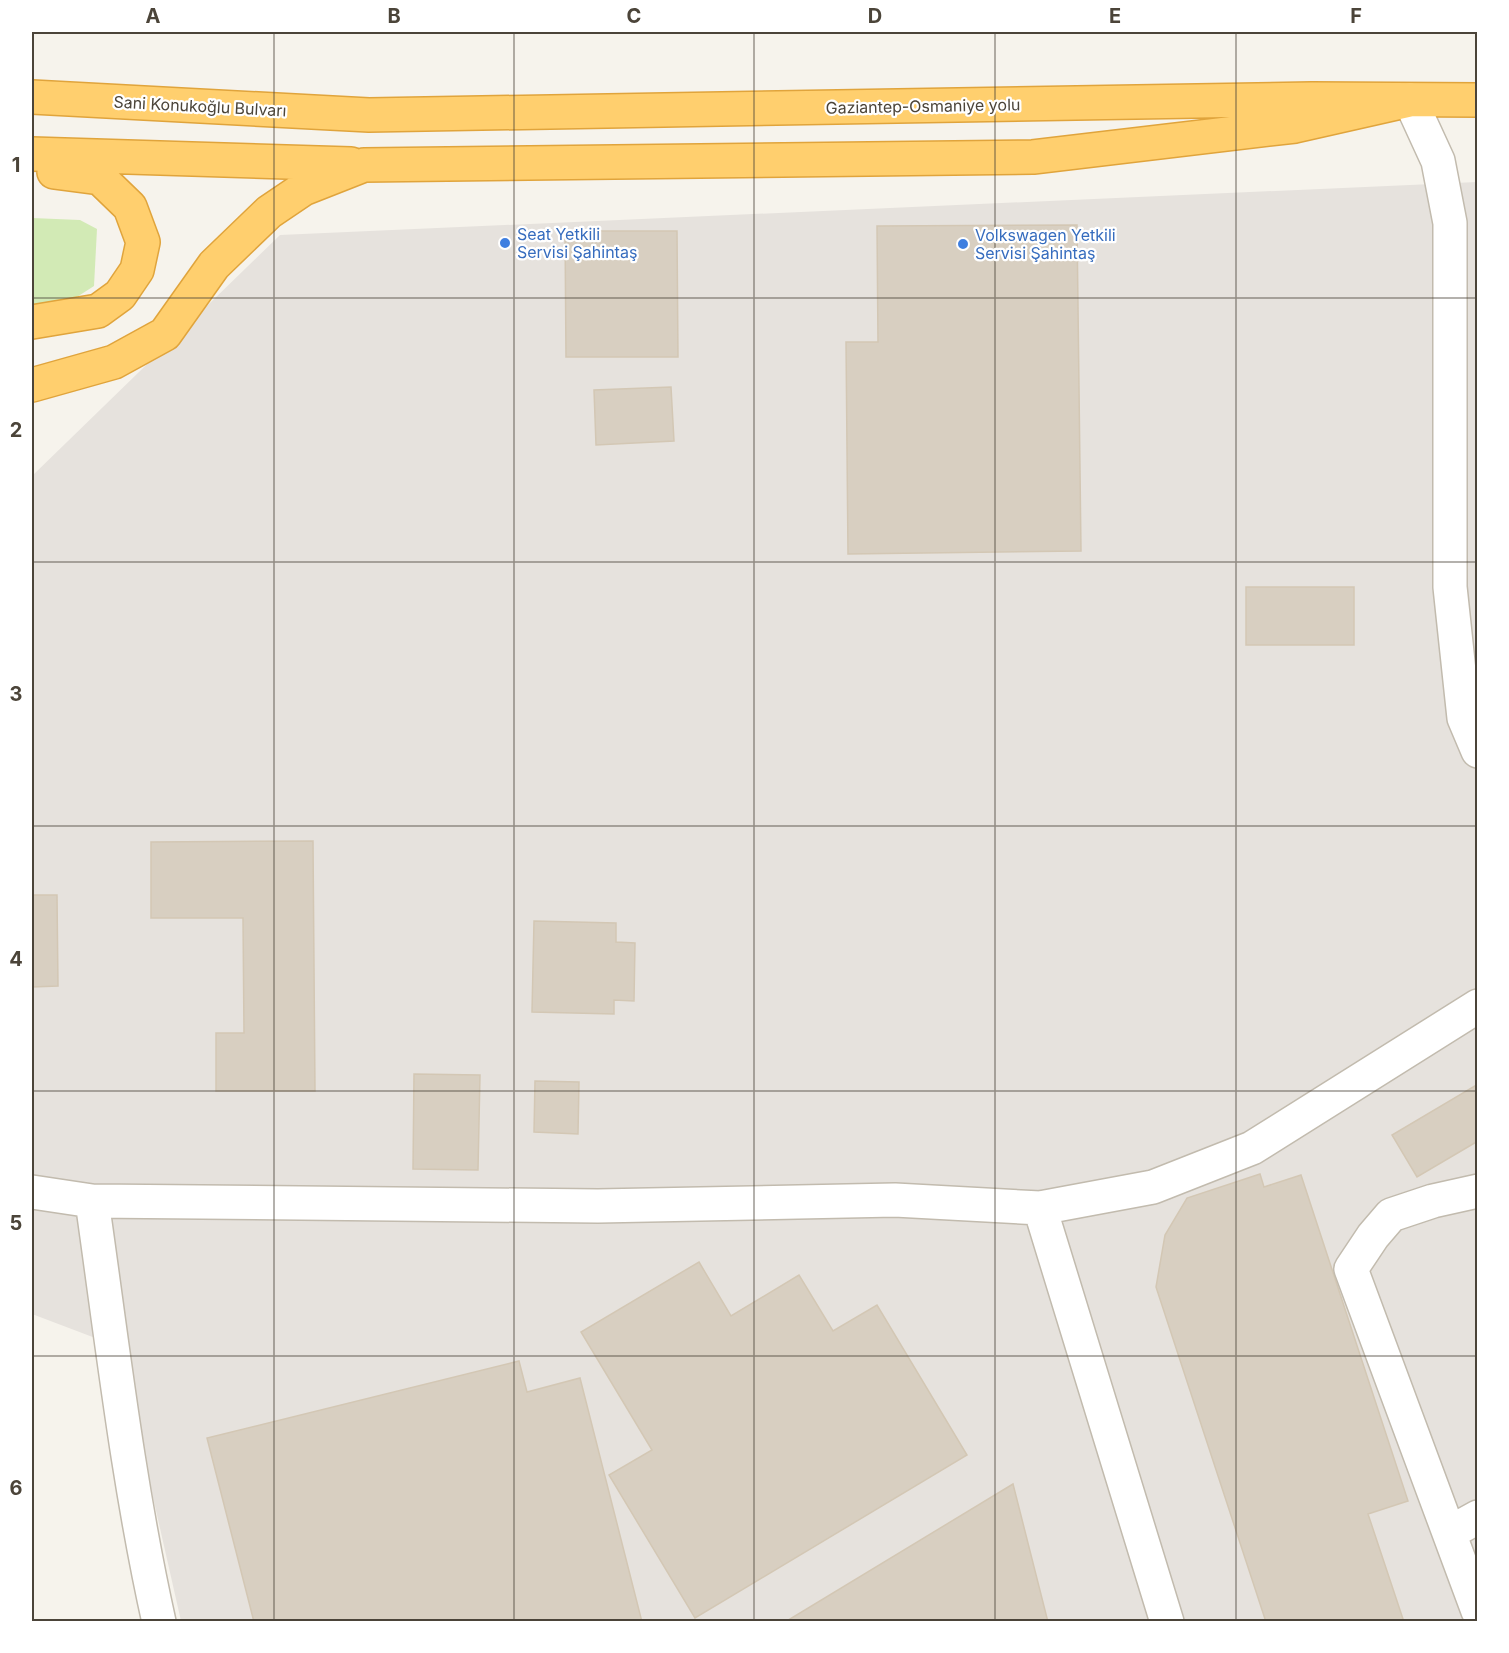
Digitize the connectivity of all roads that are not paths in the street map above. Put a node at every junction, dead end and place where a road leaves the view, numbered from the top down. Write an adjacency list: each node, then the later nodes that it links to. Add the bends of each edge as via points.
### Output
1 (32, 97): 4 (highway, Sani Konukoğlu Bulvarı)
2 (1410, 99): 3 (highway, Gaziantep-Osmaniye yolu); 4 (highway, Gaziantep-Osmaniye yolu); 6 (highway, via 1294,126 1033,157); 10 (street, via 1438,161 1450,223 1450,587 1464,718)
3 (1478, 100)
4 (369, 115)
5 (32, 153): 6 (highway)
6 (364, 165): 9 (highway, via 303,189 269,212 214,265 165,334 114,362)
7 (32, 168): 8 (highway, via 100,178 130,207 143,242 137,270 120,294 98,311)
8 (32, 322)
9 (32, 385)
10 (1478, 751)
11 (1478, 1006): 15 (street, via 1252,1148 1153,1187)
12 (1478, 1191): 17 (street, via 1391,1215 1351,1269)
13 (32, 1192): 14 (street)
14 (92, 1201): 15 (street, via 598,1206 895,1200); 19 (street, via 126,1444)
15 (1040, 1208): 20 (street)
16 (1478, 1517): 17 (street)
17 (1449, 1533): 18 (street)
18 (1478, 1611)
19 (159, 1622)
20 (1167, 1622)

